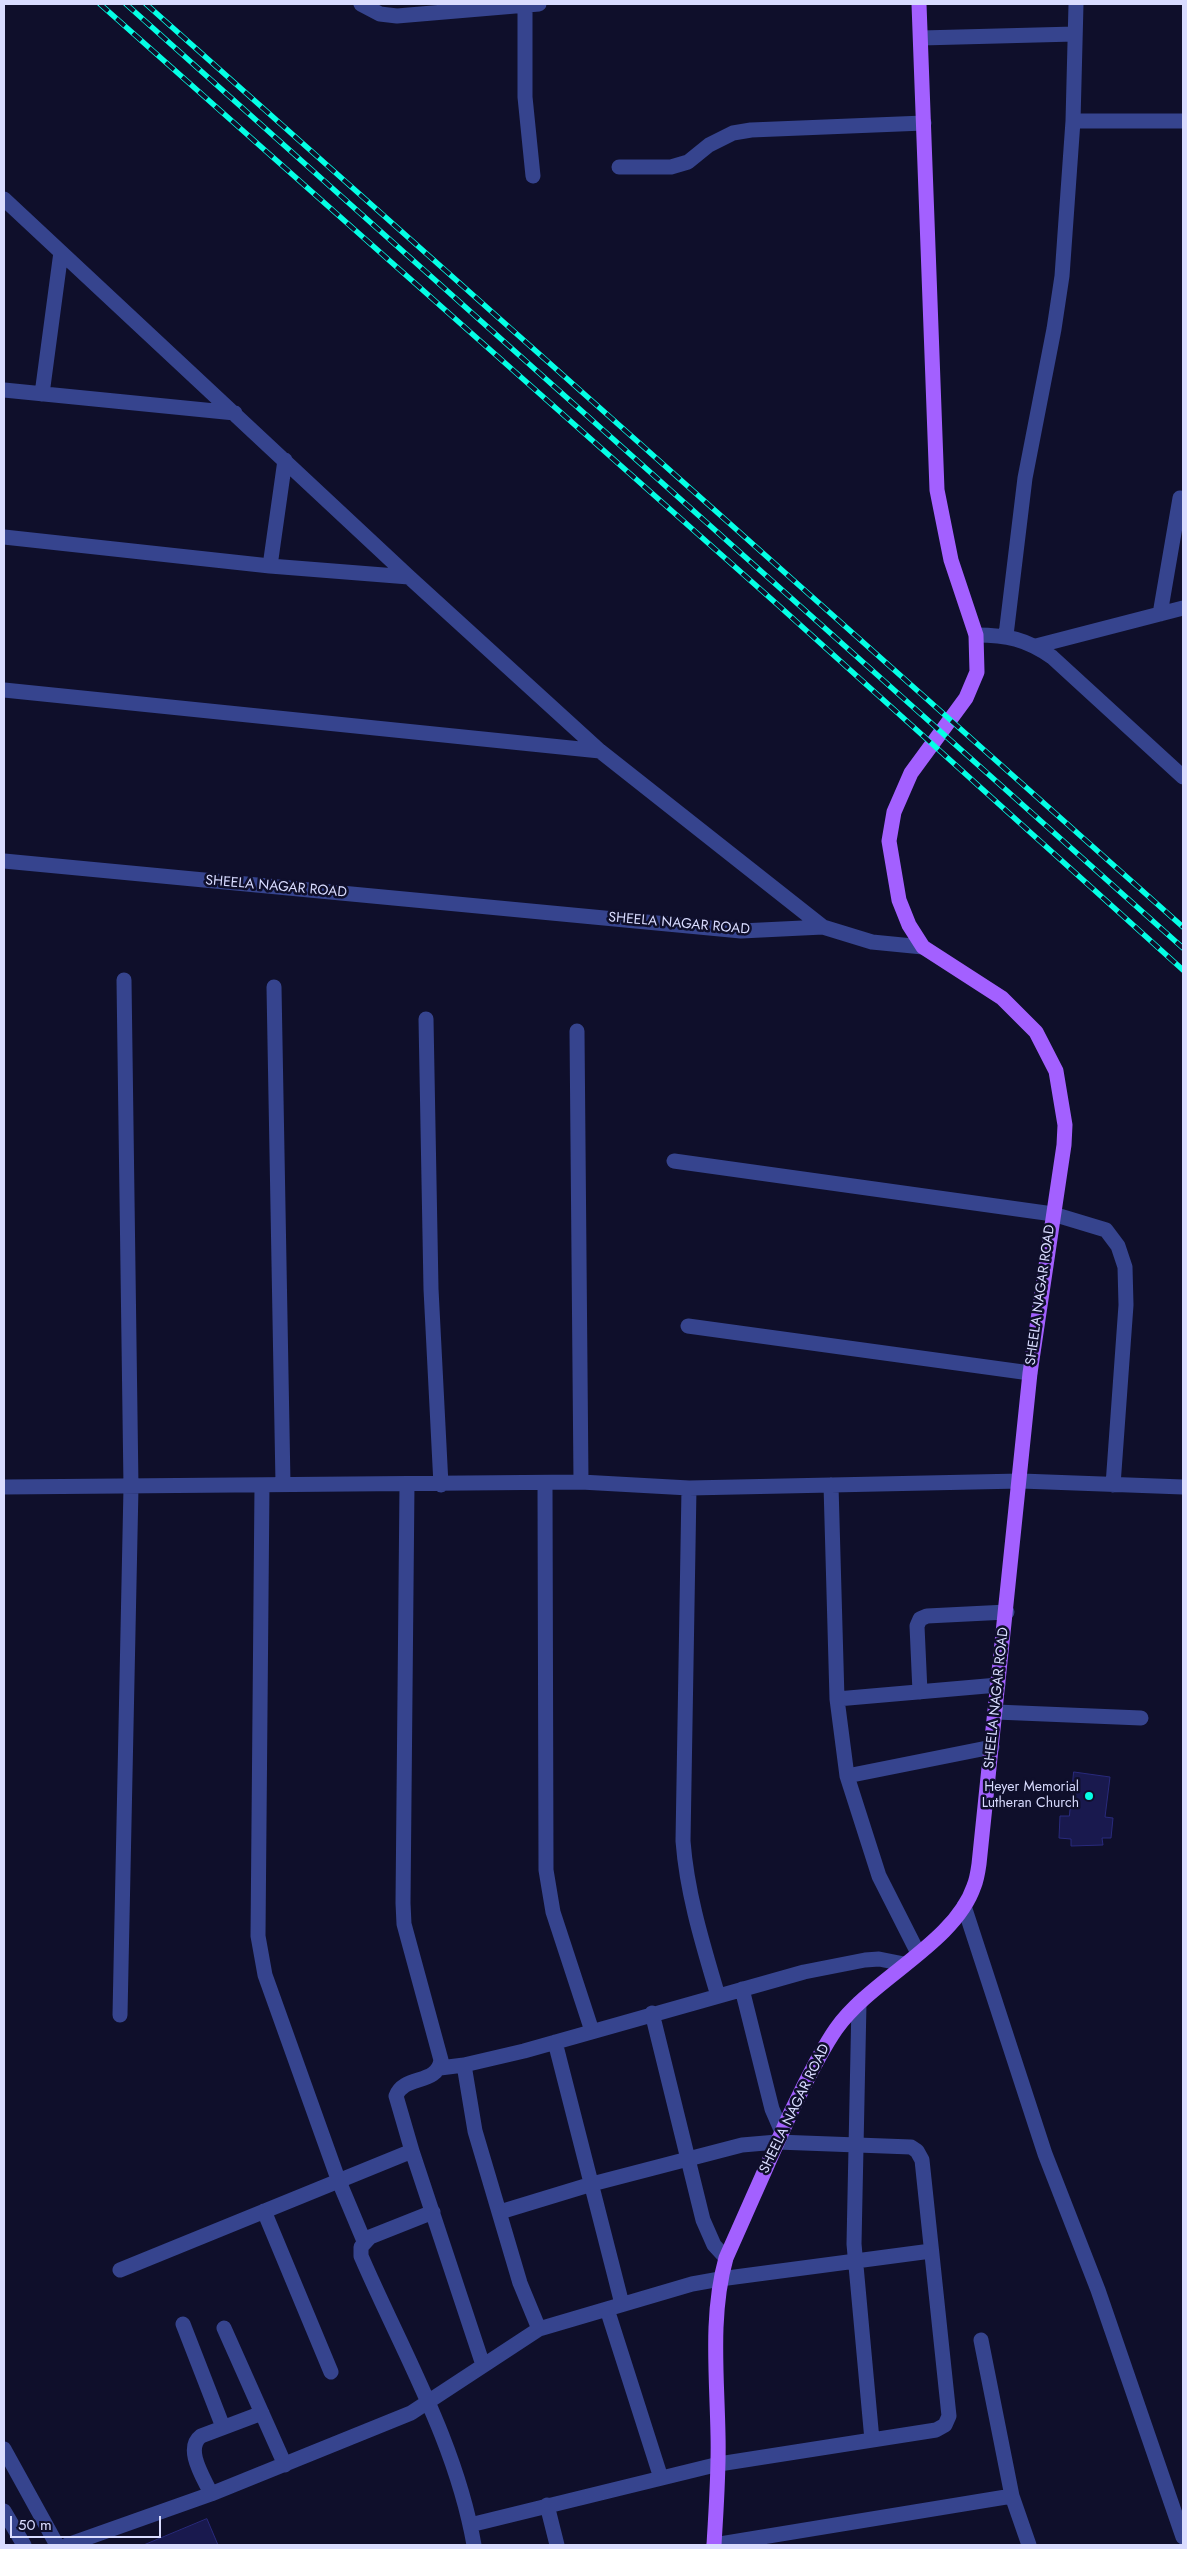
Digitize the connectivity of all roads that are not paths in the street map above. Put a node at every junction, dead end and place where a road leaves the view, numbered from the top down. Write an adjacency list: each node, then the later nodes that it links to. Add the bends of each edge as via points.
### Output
1 (361, 4): 2 (street, via 380,14 397,16)
2 (532, 4): 11 (street, via 525,97)
3 (919, 4): 6 (main road)
4 (1076, 4): 5 (street)
5 (1075, 34): 6 (street); 7 (street)
6 (921, 38): 9 (main road)
7 (1074, 121): 8 (street); 25 (street, via 1062,276 1025,478)
8 (1183, 121)
9 (924, 123): 10 (street, via 751,130 709,145 688,162 670,167); 24 (main road, via 937,490 951,560)
10 (619, 167)
11 (533, 176)
12 (4, 199): 13 (street)
13 (61, 252): 15 (street); 16 (street)
14 (4, 390): 15 (street)
15 (42, 394): 16 (street)
16 (235, 413): 17 (street)
17 (286, 460): 20 (street); 21 (street)
18 (1180, 498): 23 (street)
19 (4, 537): 20 (street)
20 (270, 566): 21 (street)
21 (409, 577): 28 (street)
22 (1183, 608): 23 (street)
23 (1160, 614): 26 (street)
24 (976, 635): 25 (street); 32 (main road, via 977,672 966,698 911,773 893,819 889,842 899,900)
25 (1006, 635): 26 (street)
26 (1036, 646): 29 (street, via 1052,656)
27 (4, 690): 28 (street)
28 (600, 751): 31 (street)
29 (1183, 777)
30 (4, 861): 31 (street, SHEELA NAGAR ROAD, via 740,931)
31 (824, 927): 32 (street, SHEELA NAGAR ROAD, via 872,942)
32 (923, 947): 38 (main road, SHEELA NAGAR ROAD, via 1002,998 1036,1032 1046,1050 1056,1071 1065,1125)
33 (124, 980): 51 (street)
34 (274, 988): 44 (street)
35 (426, 1019): 46 (street, via 431,1289)
36 (577, 1031): 42 (street)
37 (674, 1161): 38 (street)
38 (1053, 1214): 40 (main road, SHEELA NAGAR ROAD); 47 (street, via 1106,1230 1118,1246 1125,1268 1126,1305)
39 (688, 1326): 40 (street)
40 (1030, 1373): 41 (main road, SHEELA NAGAR ROAD)
41 (1020, 1481): 47 (street); 49 (street); 54 (main road, SHEELA NAGAR ROAD)
42 (582, 1482): 43 (street); 53 (street)
43 (545, 1483): 46 (street); 70 (street, via 546,1870 553,1912)
44 (283, 1484): 45 (street); 48 (street)
45 (407, 1484): 46 (street); 73 (street, via 404,1924 441,2060)
46 (441, 1484)
47 (1113, 1484): 52 (street)
48 (262, 1485): 51 (street); 78 (street, via 260,1956)
49 (831, 1485): 53 (street); 57 (street)
50 (4, 1487): 51 (street)
51 (131, 1487): 69 (street)
52 (1183, 1487)
53 (689, 1488): 66 (street, via 683,1841 694,1913)
54 (1007, 1612): 55 (main road, SHEELA NAGAR ROAD); 56 (street, via 920,1619)
55 (998, 1685): 56 (street); 58 (main road, SHEELA NAGAR ROAD)
56 (920, 1692): 57 (street)
57 (837, 1699): 61 (street)
58 (996, 1712): 59 (street); 60 (main road, SHEELA NAGAR ROAD)
59 (1141, 1718)
60 (992, 1747): 61 (street); 62 (main road, SHEELA NAGAR ROAD, via 979,1864 974,1887)
61 (847, 1776): 63 (street, via 878,1876)
62 (964, 1906): 63 (main road, SHEELA NAGAR ROAD, via 940,1935); 110 (street, via 1044,2154 1098,2290)
63 (918, 1953): 64 (main road, SHEELA NAGAR ROAD)
64 (904, 1964): 65 (street, via 865,1960); 67 (main road, SHEELA NAGAR ROAD)
65 (742, 1989): 66 (street); 74 (street)
66 (718, 1996): 68 (street)
67 (859, 2003): 74 (main road, SHEELA NAGAR ROAD, via 818,2056); 75 (street)
68 (652, 2013): 70 (street); 77 (street)
69 (120, 2015)
70 (592, 2031): 71 (street)
71 (555, 2042): 72 (street); 79 (street)
72 (464, 2065): 73 (street); 82 (street, via 470,2114)
73 (440, 2068): 76 (street, via 432,2076 398,2090 396,2096)
74 (780, 2137): 75 (street); 77 (street); 85 (main road, SHEELA NAGAR ROAD)
75 (856, 2146): 84 (street, via 899,2146 917,2150 922,2160); 86 (street)
76 (412, 2151): 78 (street); 81 (street)
77 (688, 2159): 79 (street); 85 (street, via 703,2220 714,2245)
78 (338, 2179): 80 (street); 83 (street)
79 (592, 2184): 82 (street); 89 (street)
80 (264, 2210): 87 (street); 96 (street)
81 (433, 2212): 83 (street); 95 (street)
82 (500, 2212): 93 (street, via 520,2283)
83 (364, 2241): 97 (street, via 361,2256)
84 (931, 2251): 86 (street); 100 (street, via 949,2416 936,2430)
85 (726, 2258): 88 (main road, SHEELA NAGAR ROAD)
86 (855, 2260): 88 (street); 100 (street)
87 (120, 2270)
88 (720, 2279): 89 (street); 102 (main road, SHEELA NAGAR ROAD, via 716,2330)
89 (622, 2304): 90 (street)
90 (607, 2309): 93 (street); 104 (street)
91 (183, 2324): 99 (street)
92 (224, 2328): 98 (street)
93 (539, 2329): 95 (street)
94 (981, 2340): 106 (street)
95 (483, 2366): 97 (street)
96 (331, 2372)
97 (429, 2403): 103 (street); 109 (street, via 448,2446)
98 (262, 2413): 99 (street); 103 (street)
99 (223, 2427): 105 (street, via 201,2436 193,2446)
100 (872, 2440): 102 (street)
101 (4, 2448): 112 (street)
102 (718, 2464): 104 (street); 116 (main road, SHEELA NAGAR ROAD)
103 (285, 2465): 105 (street)
104 (661, 2478): 107 (street)
105 (211, 2494): 113 (street)
106 (1012, 2496): 116 (street); 117 (street)
107 (547, 2505): 109 (street); 115 (street)
108 (4, 2511): 111 (street)
109 (470, 2525): 114 (street)
110 (1183, 2537)
111 (24, 2545)
112 (57, 2545)
113 (67, 2545)
114 (474, 2545)
115 (557, 2545)
116 (714, 2545)
117 (1029, 2545)

